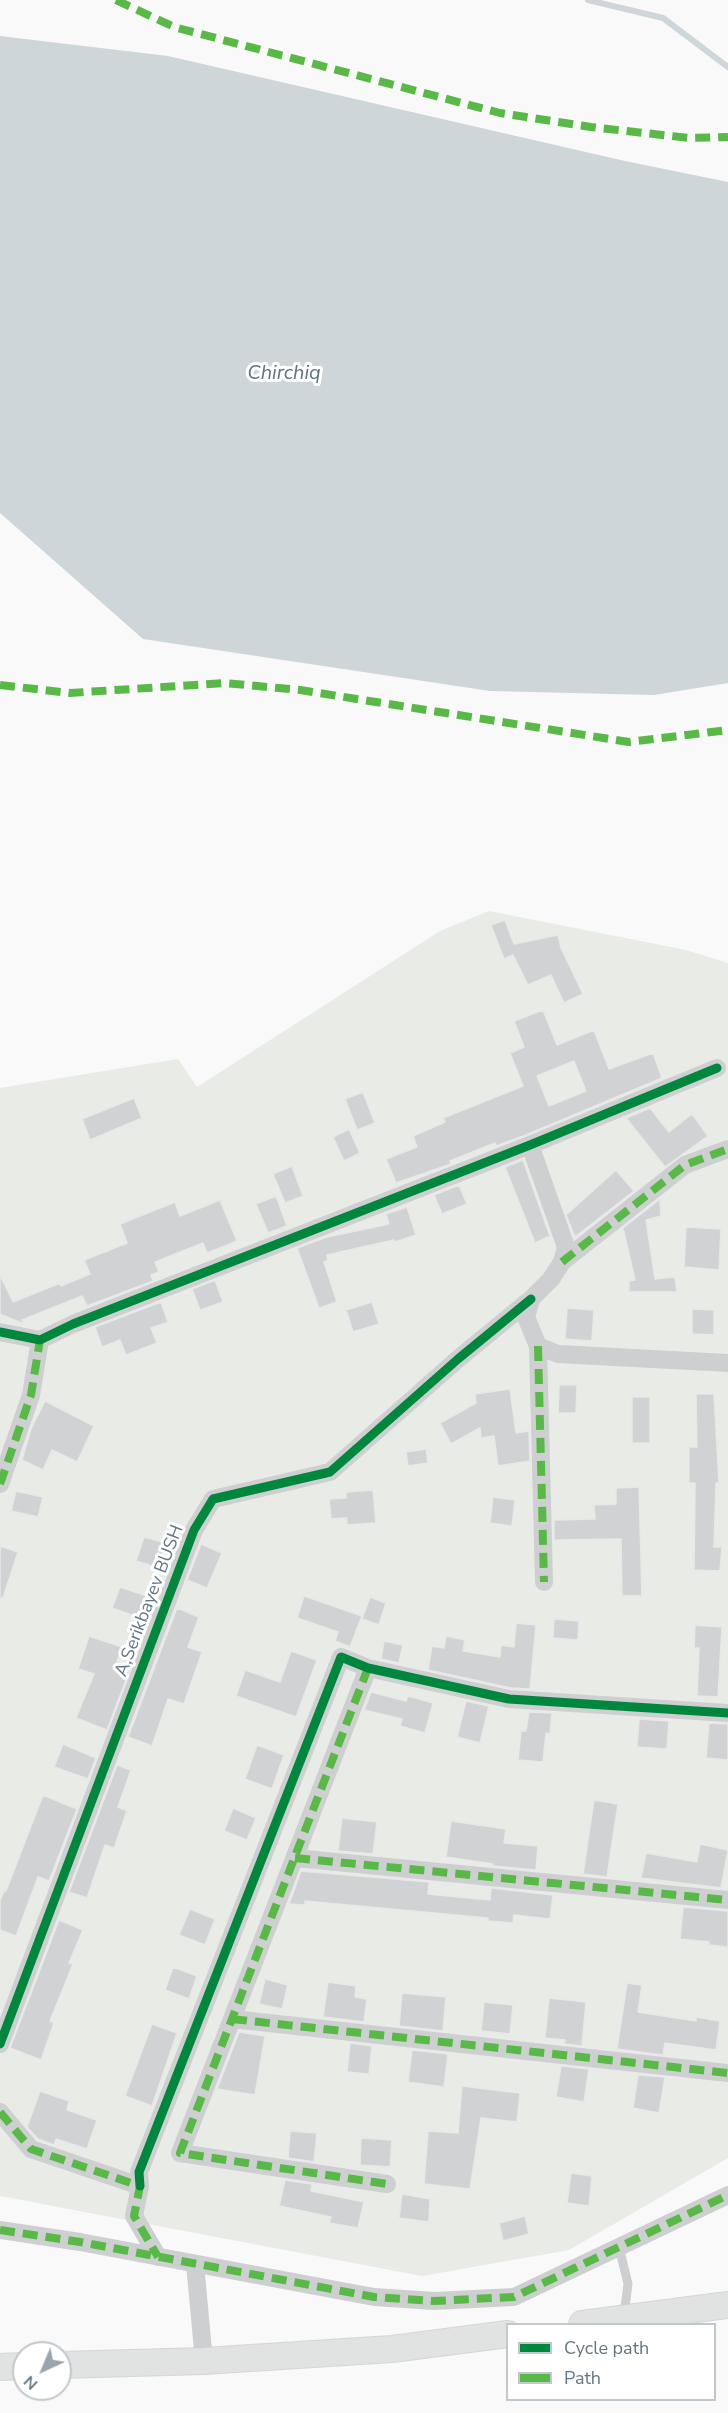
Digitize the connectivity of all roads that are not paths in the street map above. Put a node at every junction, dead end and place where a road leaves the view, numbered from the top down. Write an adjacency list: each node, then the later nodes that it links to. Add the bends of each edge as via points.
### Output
1 (717, 1068): 2 (street)
2 (530, 1145): 4 (street, via 566,1247); 7 (street)
3 (728, 1149): 4 (street, A,Serikbayev BUSH, via 686,1165)
4 (562, 1262): 5 (street, A,Serikbayev BUSH)
5 (531, 1299): 8 (street, via 526,1317); 17 (street, A,Serikbayev BUSH, via 330,1472 213,1499 194,1530)
6 (0, 1332): 7 (street)
7 (40, 1340): 10 (street, via 31,1395)
8 (538, 1346): 9 (street, via 558,1354); 11 (street)
9 (728, 1363)
10 (0, 1484)
11 (544, 1582)
12 (368, 1668): 13 (street, via 509,1699); 14 (street); 21 (street, via 341,1657 139,2172)
13 (728, 1713)
14 (295, 1858): 15 (street); 16 (street)
15 (728, 1900)
16 (232, 2019): 18 (street); 20 (street, via 180,2153)
17 (0, 2044)
18 (728, 2073)
19 (0, 2112): 21 (street, via 31,2150)
20 (387, 2184)
21 (140, 2186): 25 (street, via 134,2216)
22 (728, 2195): 24 (street)
23 (0, 2230): 25 (street)
24 (619, 2247): 26 (street, via 514,2297 434,2301 374,2297); 28 (lane, via 628,2284)
25 (159, 2257): 26 (street)
26 (195, 2264): 31 (street)
27 (728, 2305): 28 (main road)
28 (624, 2319): 29 (main road)
29 (596, 2323)
30 (506, 2334): 31 (main road, via 392,2349)
31 (204, 2361): 32 (main road)
32 (72, 2365)

